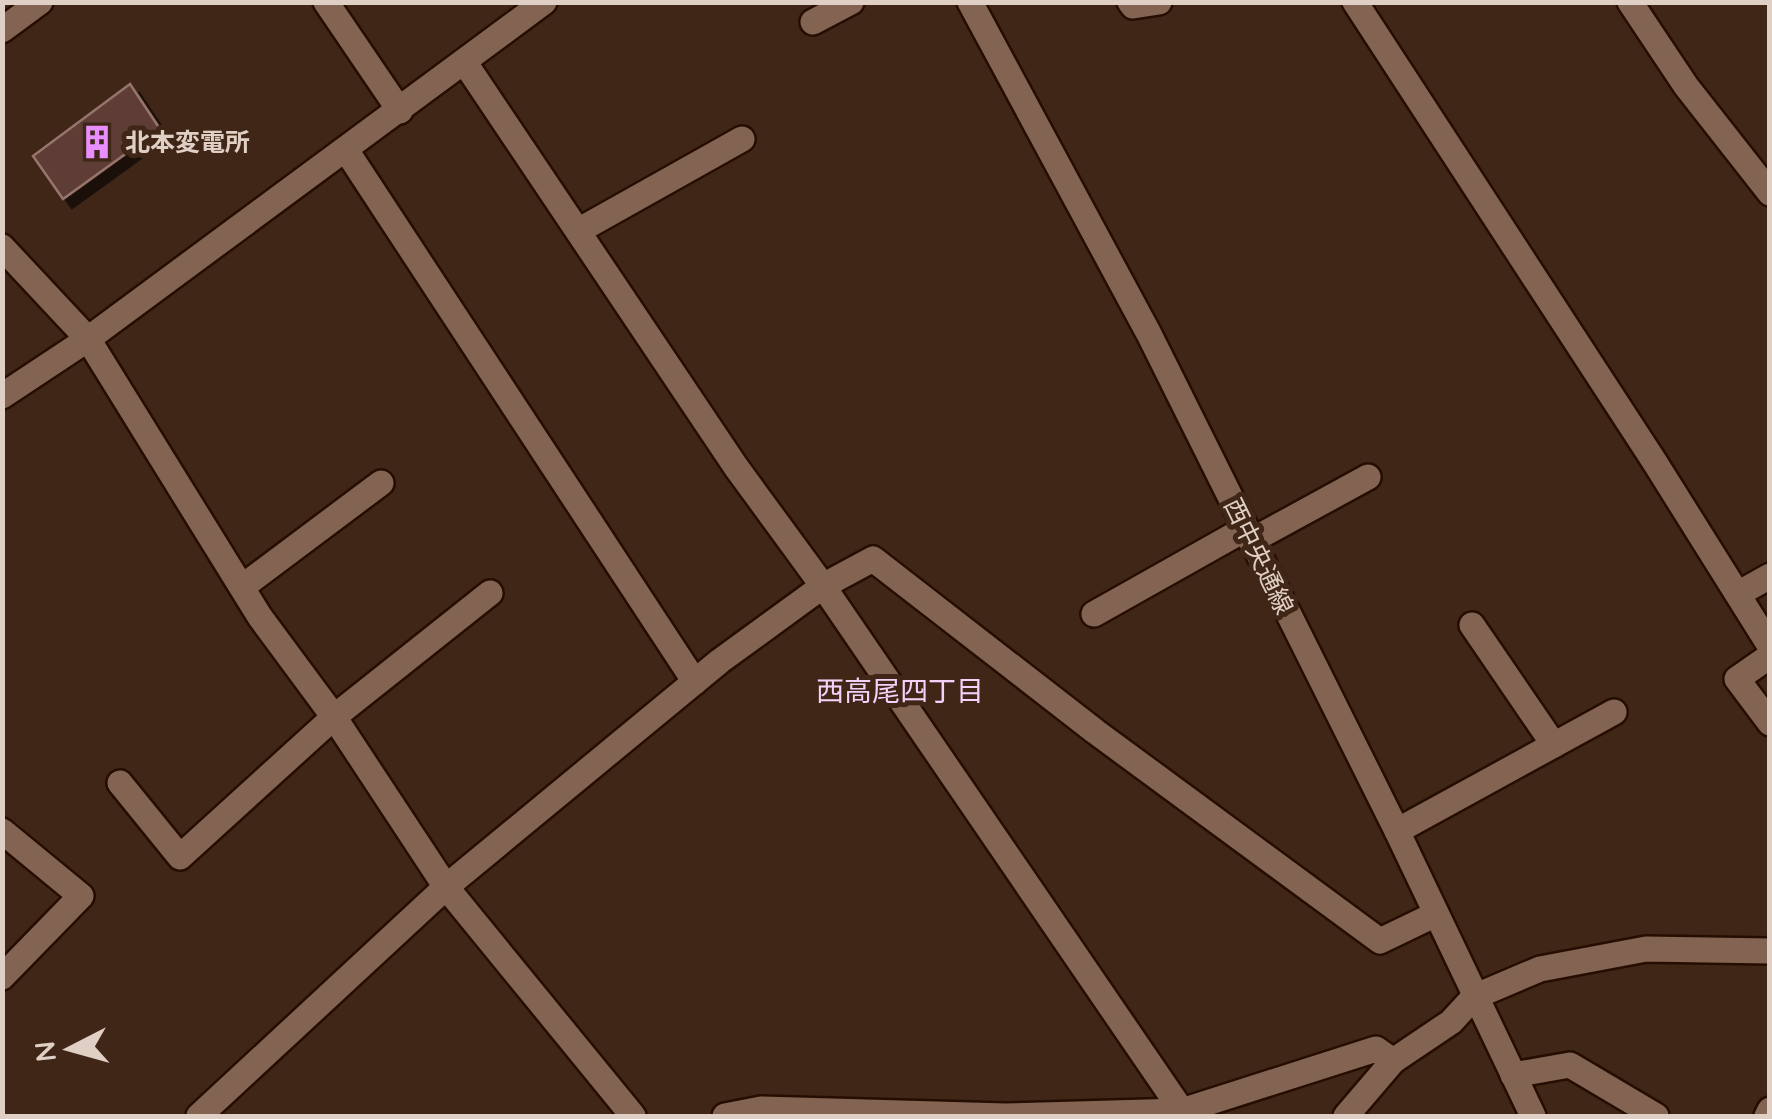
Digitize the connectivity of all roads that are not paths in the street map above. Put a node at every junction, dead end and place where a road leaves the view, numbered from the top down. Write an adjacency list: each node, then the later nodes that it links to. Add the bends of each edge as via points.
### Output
1 (40, 2): 11 (street)
2 (326, 2): 13 (street)
3 (544, 2): 12 (street)
4 (851, 2): 10 (street)
5 (970, 2): 23 (street, 西中央通線, via 1149,334)
6 (1130, 2): 7 (street)
7 (1159, 2)
8 (1355, 2): 28 (street)
9 (1630, 2): 16 (street)
10 (813, 22)
11 (2, 30)
12 (465, 63): 13 (street); 17 (street)
13 (400, 110): 15 (street)
14 (742, 139): 17 (street)
15 (346, 150): 19 (street); 33 (street)
16 (1770, 193)
17 (578, 231): 25 (street)
18 (2, 247): 19 (street)
19 (88, 340): 20 (street); 26 (street)
20 (2, 396)
21 (1368, 477): 23 (street)
22 (381, 483): 26 (street)
23 (1248, 535): 29 (street); 40 (street, 西中央通線)
24 (1770, 576): 28 (street)
25 (823, 586): 33 (street); 42 (street, via 873,559 1380,941); 48 (street)
26 (242, 587): 35 (street)
27 (490, 594): 35 (street)
28 (1738, 594): 31 (street)
29 (1094, 614)
30 (1472, 625): 37 (street)
31 (1770, 646)
32 (1770, 656): 36 (street, via 1737,679)
33 (696, 682): 41 (street)
34 (1614, 712): 37 (street)
35 (334, 717): 38 (street, via 180,857); 41 (street)
36 (1770, 722)
37 (1554, 744): 40 (street)
38 (120, 784)
39 (2, 831): 44 (street, via 81,896)
40 (1397, 832): 42 (street, 西中央通線)
41 (446, 887): 49 (street); 50 (street)
42 (1436, 914): 45 (street, 西中央通線)
43 (1770, 951): 45 (street, via 1646,949 1540,969)
44 (2, 976)
45 (1474, 997): 46 (street, via 1451,1022); 47 (street, 西中央通線)
46 (1393, 1061): 48 (street, via 1376,1049); 52 (street)
47 (1513, 1075): 53 (street, 西中央通線); 54 (street, via 1570,1065)
48 (1182, 1111): 51 (street, via 1005,1116 761,1109)
49 (199, 1116)
50 (633, 1116)
51 (725, 1116)
52 (1346, 1116)
53 (1533, 1116)
54 (1656, 1116)

